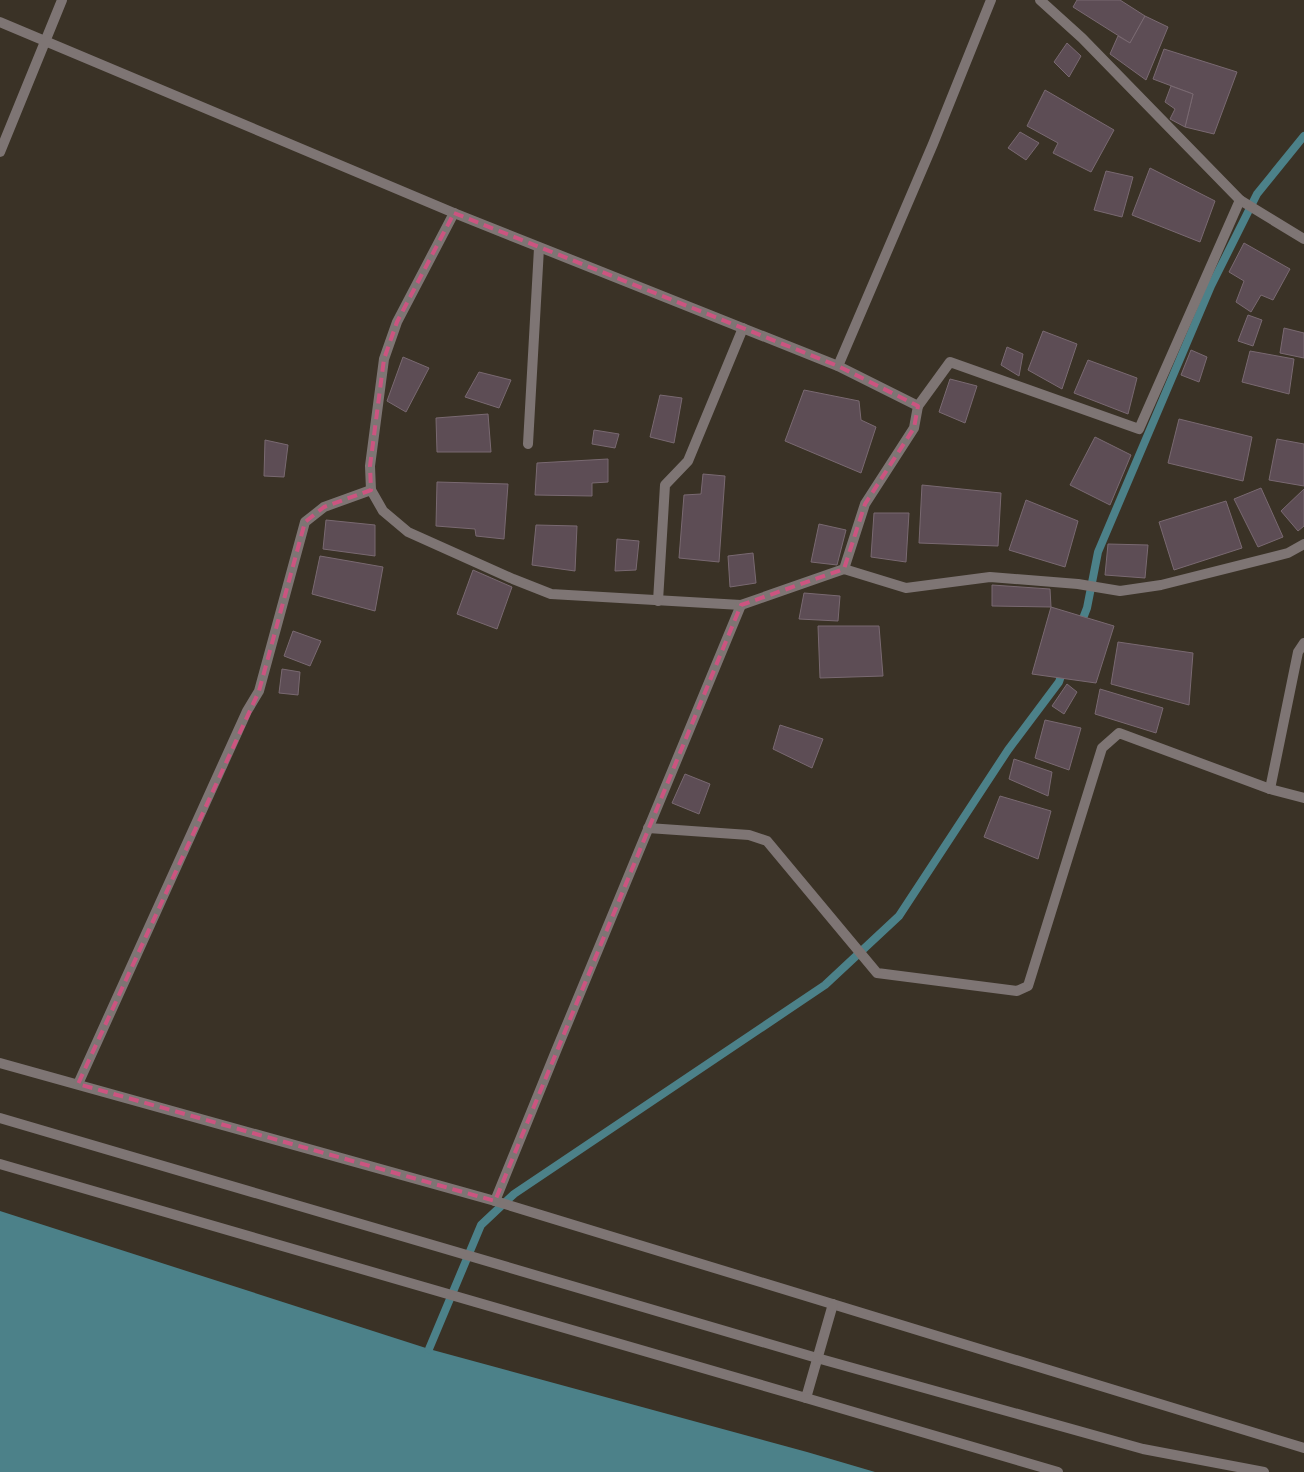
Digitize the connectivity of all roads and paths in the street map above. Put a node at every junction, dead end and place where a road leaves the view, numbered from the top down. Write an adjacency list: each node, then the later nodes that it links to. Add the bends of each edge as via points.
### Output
1 (62, 0): 5 (street)
2 (991, 0): 12 (street)
3 (1040, 0): 7 (street, via 1082,38)
4 (0, 22): 5 (street)
5 (45, 40): 6 (street); 8 (street)
6 (0, 152)
7 (1240, 200): 9 (street); 13 (street, via 1139,429 950,362)
8 (454, 213): 10 (street); 15 (street, via 397,322 384,359 370,466)
9 (1304, 239)
10 (539, 248): 11 (street); 14 (street)
11 (743, 328): 12 (street); 18 (street, via 688,461 665,485)
12 (838, 366): 13 (street)
13 (918, 406): 17 (street, via 914,428 865,504)
14 (528, 444)
15 (371, 490): 18 (street, via 383,511 408,532 512,579 551,594); 25 (street, via 324,506 305,522 260,691 247,711)
16 (1304, 544): 17 (street, via 1288,553 1161,585 1120,591 990,577 906,588)
17 (844, 569): 19 (street)
18 (658, 601): 19 (street)
19 (741, 605): 23 (street)
20 (1304, 643): 21 (street, via 1298,652)
21 (1270, 789): 22 (street); 23 (street, via 1119,733 1102,748 1028,986 1017,991 877,973 767,841 749,835)
22 (1304, 798)
23 (648, 828): 28 (street)
24 (0, 1063): 25 (street)
25 (78, 1084): 28 (street)
26 (0, 1118): 30 (street)
27 (0, 1164): 31 (street)
28 (495, 1201): 29 (street)
29 (833, 1304): 30 (street); 32 (street)
30 (817, 1358): 31 (street); 34 (street, via 1143,1449)
31 (806, 1398): 33 (street)
32 (1304, 1448)
33 (1058, 1472)
34 (1264, 1472)

